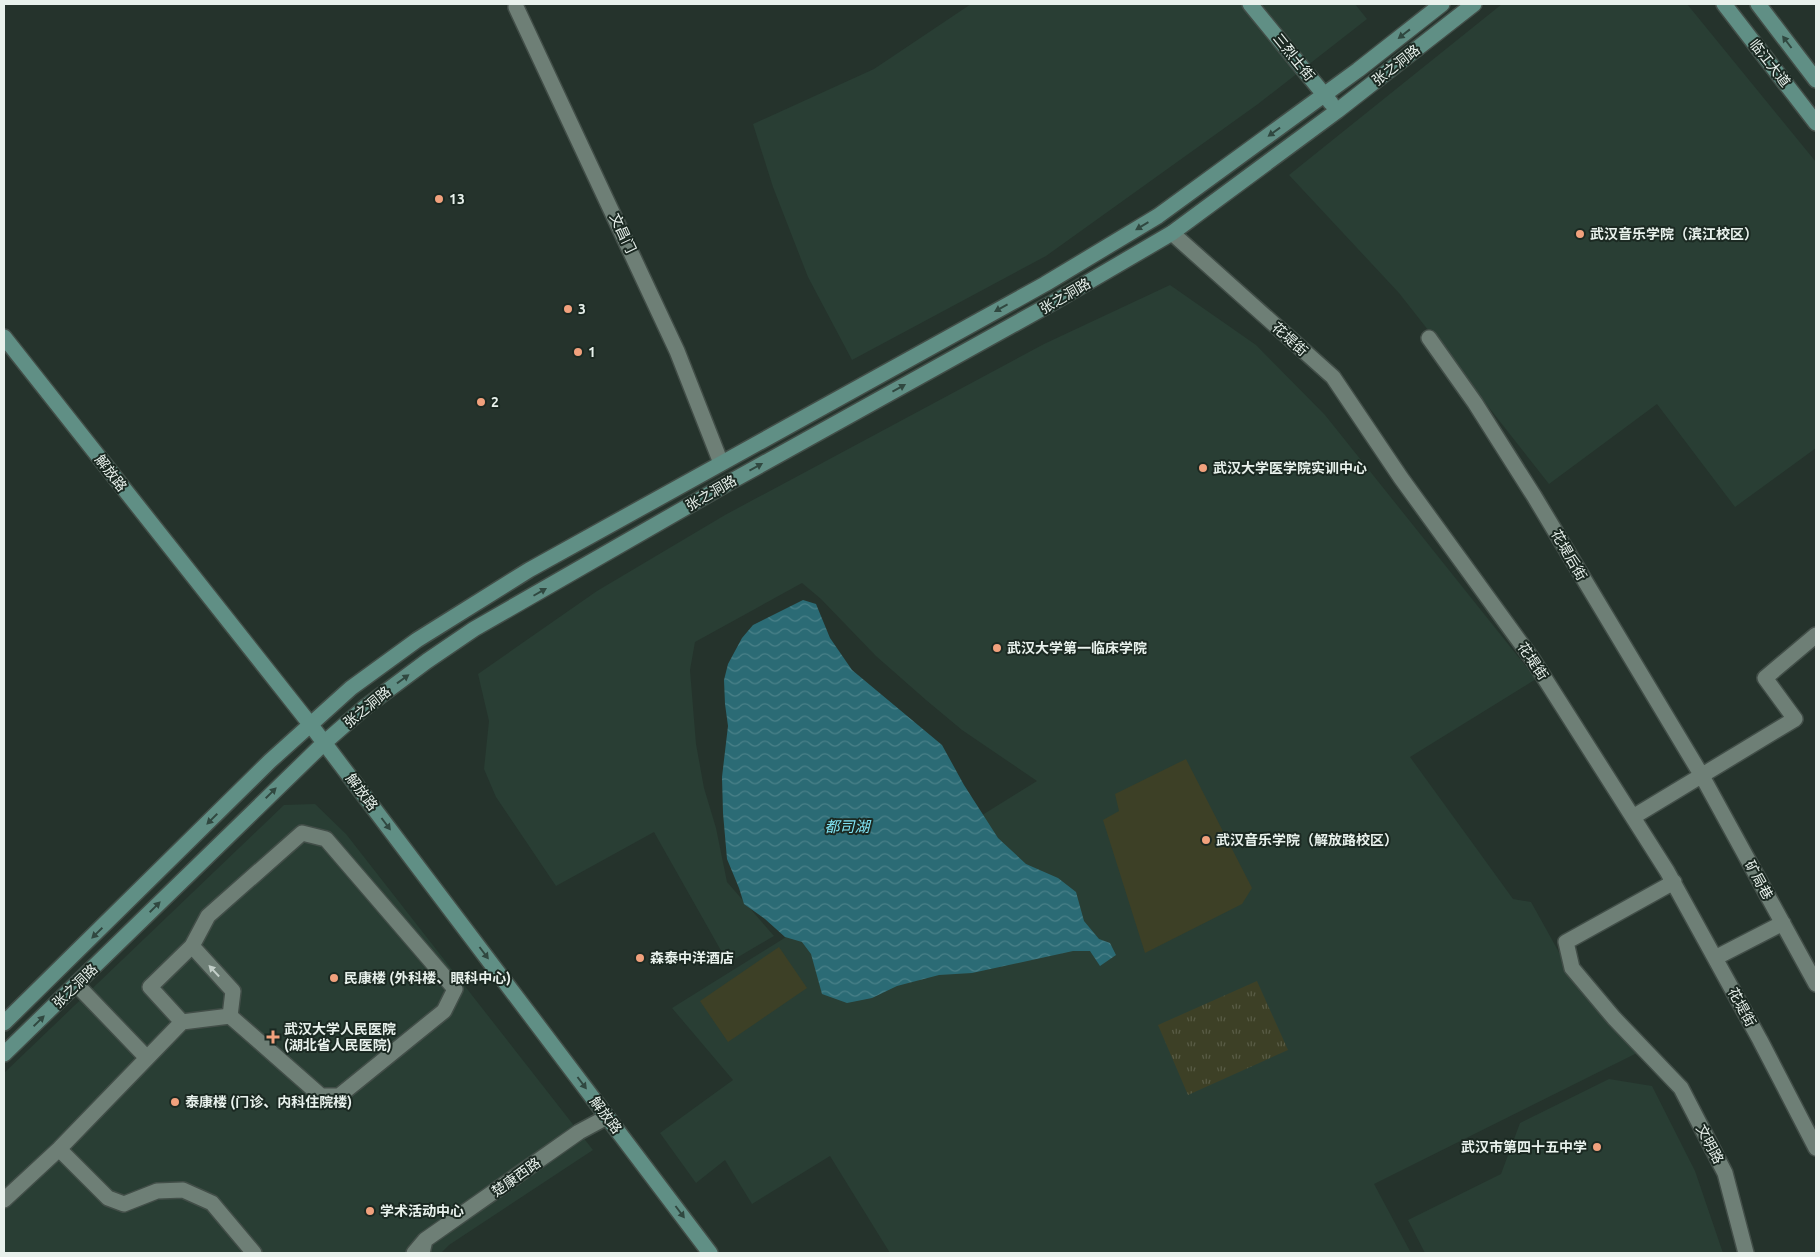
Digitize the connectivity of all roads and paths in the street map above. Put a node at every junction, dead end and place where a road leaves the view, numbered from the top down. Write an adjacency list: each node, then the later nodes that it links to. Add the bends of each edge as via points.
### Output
1 (1250, 4): 8 (main road, 三烈士街)
2 (1442, 4): 8 (main road, 张之洞路, one-way to 8)
3 (1474, 4): 9 (main road, 张之洞路)
4 (1724, 4): 10 (main road, 临江大道)
5 (1758, 4): 7 (main road, 临江大道, one-way to 5)
6 (516, 7): 14 (street, 文昌门, via 677,351)
7 (1816, 80)
8 (1325, 95): 9 (main road, 三烈士街); 14 (main road, 张之洞路, one-way to 14, via 1158,216 1045,284)
9 (1337, 111): 11 (main road, 张之洞路)
10 (1816, 123)
11 (1172, 233): 17 (main road, 张之洞路, one-way to 11, via 364,708 474,629); 19 (street, 花堤街, via 1333,377 1401,478 1533,660)
12 (4, 338): 16 (main road, 解放路)
13 (1429, 338): 18 (street, 花堤后街, via 1475,402 1534,496)
14 (721, 463): 16 (main road, 张之洞路, via 529,570 417,640 351,688)
15 (1816, 635): 18 (street, via 1764,678 1795,719)
16 (310, 724): 17 (main road, 解放路); 27 (main road, 张之洞路, one-way to 27)
17 (324, 743): 25 (main road, 张之洞路, one-way to 17); 31 (main road, 解放路, one-way to 31)
18 (1702, 776): 19 (street); 21 (street, 矿局巷)
19 (1633, 817): 20 (street, 花堤街)
20 (1674, 882): 23 (street, 花堤街); 39 (street, 文明路, via 1566,942 1572,968 1681,1088 1725,1173)
21 (1783, 923): 23 (street); 24 (street, 矿局巷)
22 (192, 946): 26 (street, one-way to 22, via 237,987); 26 (street, via 208,916 302,833 326,839 455,989 444,1011 339,1096 321,1096); 28 (street, via 150,986)
23 (1715, 958): 32 (street, 花堤街)
24 (1816, 984)
25 (77, 985): 29 (main road, 张之洞路, one-way to 25); 30 (street)
26 (230, 1016): 28 (street)
27 (4, 1022)
28 (182, 1022): 30 (street)
29 (4, 1054)
30 (147, 1058): 33 (street)
31 (608, 1117): 35 (street, 楚康西路, via 579,1132); 38 (main road, 解放路, one-way to 38)
32 (1816, 1148)
33 (59, 1149): 34 (street); 36 (street, via 108,1198 124,1204 157,1191 183,1190 212,1203)
34 (4, 1200)
35 (424, 1247): 37 (street, 楚康西路)
36 (254, 1253)
37 (414, 1253)
38 (710, 1253)
39 (1746, 1253)

